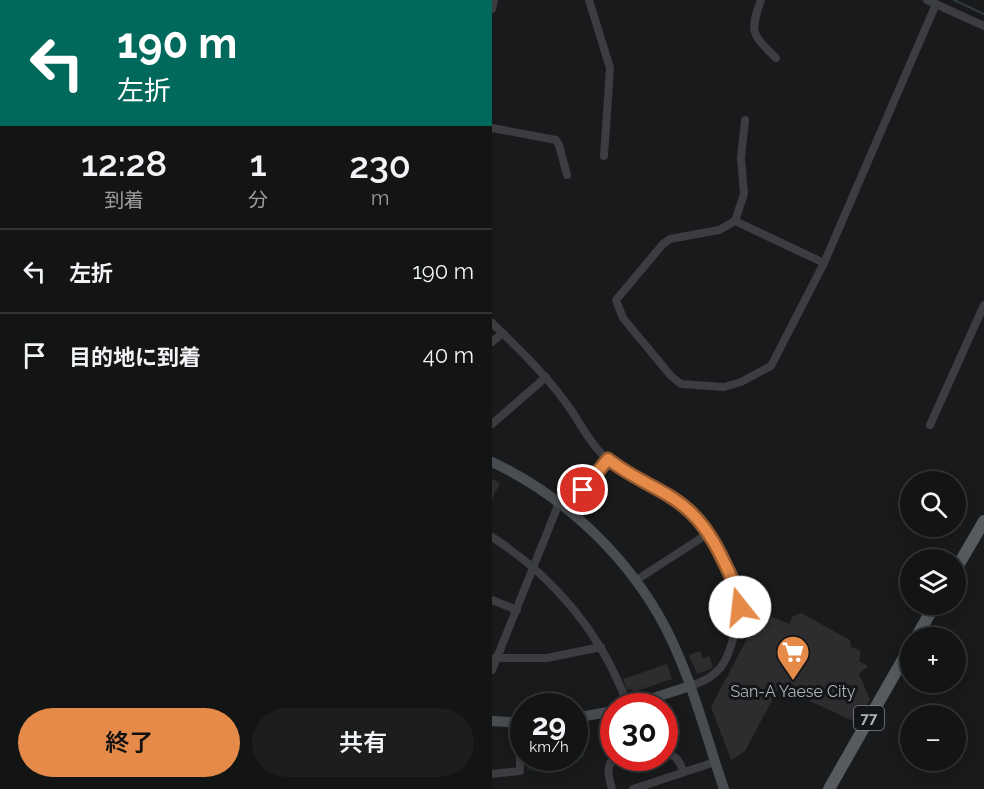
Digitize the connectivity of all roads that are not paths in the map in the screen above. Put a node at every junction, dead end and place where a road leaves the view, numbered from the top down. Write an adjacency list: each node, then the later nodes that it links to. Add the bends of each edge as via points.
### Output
1 (494, 0): 6 (street)
2 (589, 0): 11 (street, via 610,68)
3 (761, 0): 8 (street, via 754,32)
4 (927, 0): 5 (street)
5 (936, 4): 7 (street); 14 (street)
6 (492, 9)
7 (984, 26)
8 (776, 58)
9 (745, 120): 13 (street, via 741,158 744,194)
10 (492, 128): 12 (street, via 556,140)
11 (604, 156)
12 (567, 175)
13 (735, 221): 14 (street); 14 (street, via 719,230 670,239 616,300 623,318 681,384 724,387 771,366)
14 (824, 262)
15 (984, 305): 21 (street)
16 (492, 323): 17 (street)
17 (503, 333): 18 (street); 19 (street)
18 (492, 342)
19 (546, 377): 20 (street); 22 (street)
20 (492, 424)
21 (930, 425)
22 (608, 459): 24 (street); 26 (street, via 683,505)
23 (492, 462): 24 (street)
24 (563, 506): 29 (street); 30 (street, via 612,551)
25 (984, 521): 28 (main road)
26 (709, 533): 30 (street); 37 (street, via 738,593 740,607 723,665 715,675)
27 (492, 537): 29 (street)
28 (966, 552)
29 (535, 567): 32 (street); 33 (street, via 574,609)
30 (635, 581): 37 (street, via 659,615)
31 (492, 600): 32 (street)
32 (517, 610): 34 (street)
33 (601, 648): 34 (street, via 546,658); 38 (street)
34 (495, 658): 36 (street)
35 (900, 665): 51 (main road, 77)
36 (492, 670)
37 (690, 686): 39 (street); 43 (street)
38 (623, 693)
39 (668, 693)
40 (492, 721): 41 (street)
41 (510, 722)
42 (678, 760): 46 (street)
43 (715, 762): 46 (street); 50 (street)
44 (519, 771): 47 (street)
45 (607, 771): 48 (street)
46 (683, 772): 49 (street)
47 (492, 774)
48 (612, 789)
49 (633, 789)
50 (724, 789)
51 (829, 789)

